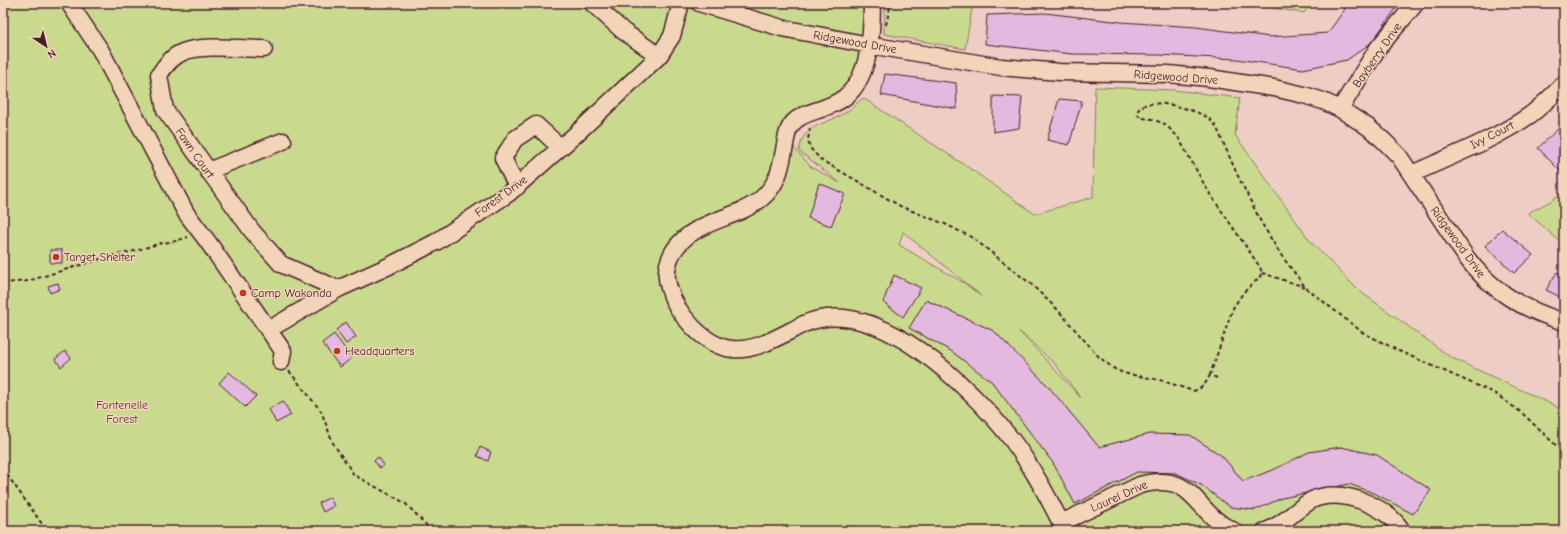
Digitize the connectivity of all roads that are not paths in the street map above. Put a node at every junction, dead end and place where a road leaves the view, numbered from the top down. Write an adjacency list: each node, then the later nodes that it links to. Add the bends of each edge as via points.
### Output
1 (69, 3): 19 (street, via 101,52 186,213)
2 (592, 3): 9 (street, via 623,31)
3 (681, 3): 9 (street, Forest Drive, via 672,36)
4 (699, 3): 7 (street, Ridgewood Drive, via 782,28)
5 (872, 3): 7 (street)
6 (1416, 3): 11 (street, Bayberry Drive, via 1378,48)
7 (869, 45): 11 (street, Ridgewood Drive, via 1001,67 1060,72 1168,74 1242,82 1304,95); 21 (street, via 862,76 854,88 834,104 807,114 790,126 778,176 772,187 762,197 741,210 695,230 679,244 669,261 669,288 681,311 697,331 704,338 723,347 743,349 755,346 810,322 828,318 864,321 903,340 959,383 996,421 1026,460)
8 (264, 49): 14 (street, Fawn Court, via 201,48 182,52 168,62 158,75 165,110)
9 (659, 56): 13 (street, Forest Drive)
10 (1564, 84): 15 (street, Ivy Court, via 1545,103 1512,126)
11 (1340, 109): 15 (street, Ridgewood Drive, via 1383,140)
12 (283, 141): 14 (street)
13 (560, 147): 16 (street, Forest Drive); 16 (street, via 536,125 516,139 503,158)
14 (208, 171): 17 (street, Fawn Court, via 252,231 281,264)
15 (1412, 174): 18 (street, Ridgewood Drive, via 1466,257 1487,281 1515,302)
16 (517, 187): 17 (street, Forest Drive, via 436,242)
17 (338, 288): 19 (street, Forest Drive)
18 (1564, 322)
19 (268, 330): 20 (street, via 283,351)
20 (281, 362)
21 (1063, 527): 22 (street, Laurel Drive, via 1140,484 1164,481 1187,490 1216,521)
22 (1234, 531)
23 (1266, 531): 24 (street, via 1281,524 1313,499 1325,496 1364,502 1390,516)
24 (1402, 531)

